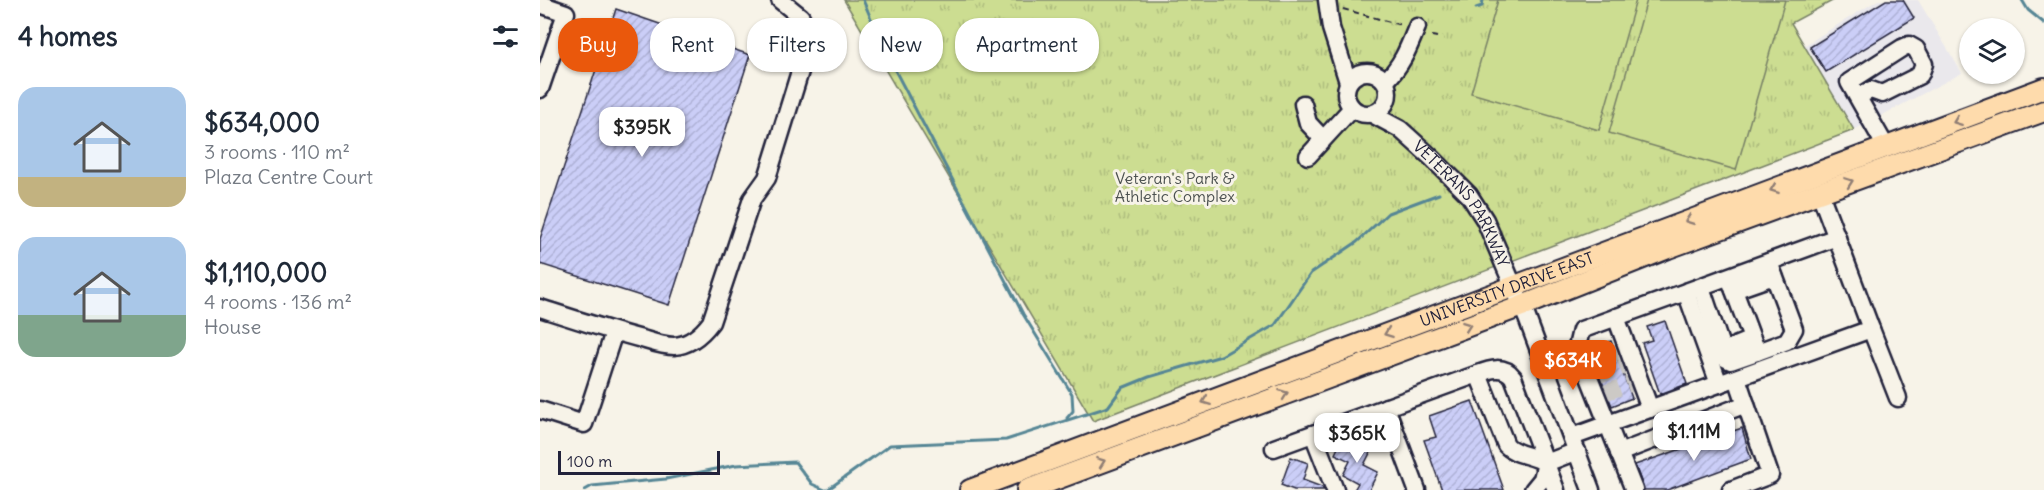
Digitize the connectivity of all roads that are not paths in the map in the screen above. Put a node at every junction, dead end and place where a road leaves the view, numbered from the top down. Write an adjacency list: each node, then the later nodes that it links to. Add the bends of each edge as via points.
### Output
1 (780, 0): 31 (street, via 801,17 810,39 767,178 752,199 711,322 703,334 675,346)
2 (540, 4): 10 (street, via 566,13)
3 (1332, 4): 5 (street, via 1331,28)
4 (1416, 29): 7 (street, via 1407,55)
5 (1340, 52): 6 (street); 8 (street)
6 (1367, 71): 7 (street); 8 (street, via 1359,72)
7 (1386, 81): 12 (street)
8 (1348, 82): 14 (street, via 1346,95)
9 (2044, 88): 19 (main road, UNIVERSITY DRIVE EAST, one-way to 19)
10 (540, 89)
11 (1858, 96): 19 (street)
12 (1387, 101): 16 (street); 17 (street, VETERANS PARKWAY)
13 (1304, 104): 18 (street, via 1308,123)
14 (1352, 108): 16 (street); 18 (street)
15 (2044, 111): 21 (main road, UNIVERSITY DRIVE EAST, one-way to 15)
16 (1372, 114): 17 (street, VETERANS PARKWAY)
17 (1400, 129): 25 (street, VETERANS PARKWAY, via 1469,195 1485,220)
18 (1323, 139): 20 (street)
19 (1886, 147): 25 (main road, UNIVERSITY DRIVE EAST, one-way to 25)
20 (1308, 156)
21 (1820, 193): 22 (street); 27 (main road, UNIVERSITY DRIVE EAST)
22 (1837, 237): 23 (street); 30 (street)
23 (1771, 269): 24 (street); 32 (street, via 1794,329 1787,341)
24 (1732, 283): 26 (street); 32 (street)
25 (1514, 286): 27 (street, VETERANS PARKWAY); 47 (main road, UNIVERSITY DRIVE EAST, one-way to 47)
26 (1693, 289): 29 (street); 32 (street, via 1723,351); 35 (street)
27 (1522, 306): 43 (street, VETERANS PARKWAY); 48 (main road, UNIVERSITY DRIVE EAST, one-way to 27)
28 (540, 308): 31 (street)
29 (1616, 317): 39 (street, via 1625,357); 41 (street, via 1581,330 1577,347 1600,394)
30 (1871, 329): 34 (street); 36 (street)
31 (614, 332): 40 (street, via 584,424)
32 (1755, 346)
33 (1478, 374): 38 (street); 46 (street, via 1506,445 1512,451 1530,454); 46 (street, via 1496,369 1513,377)
34 (1737, 378): 35 (street); 37 (street)
35 (1719, 384): 39 (street)
36 (1898, 398)
37 (1746, 404): 45 (street); 55 (street, via 1770,475)
38 (1386, 407): 42 (street); 50 (street)
39 (1650, 409): 41 (street)
40 (540, 410)
41 (1607, 425): 43 (street); 45 (street)
42 (1313, 434): 44 (street); 49 (street)
43 (1574, 444): 46 (street); 53 (street, VETERANS PARKWAY)
44 (1274, 448)
45 (1618, 453): 54 (street)
46 (1546, 463): 51 (street, via 1542,479); 52 (street)
47 (969, 490)
48 (1027, 490)
49 (1335, 490)
50 (1417, 490)
51 (1533, 490)
52 (1556, 490)
53 (1591, 490)
54 (1634, 490)
55 (1731, 490)

